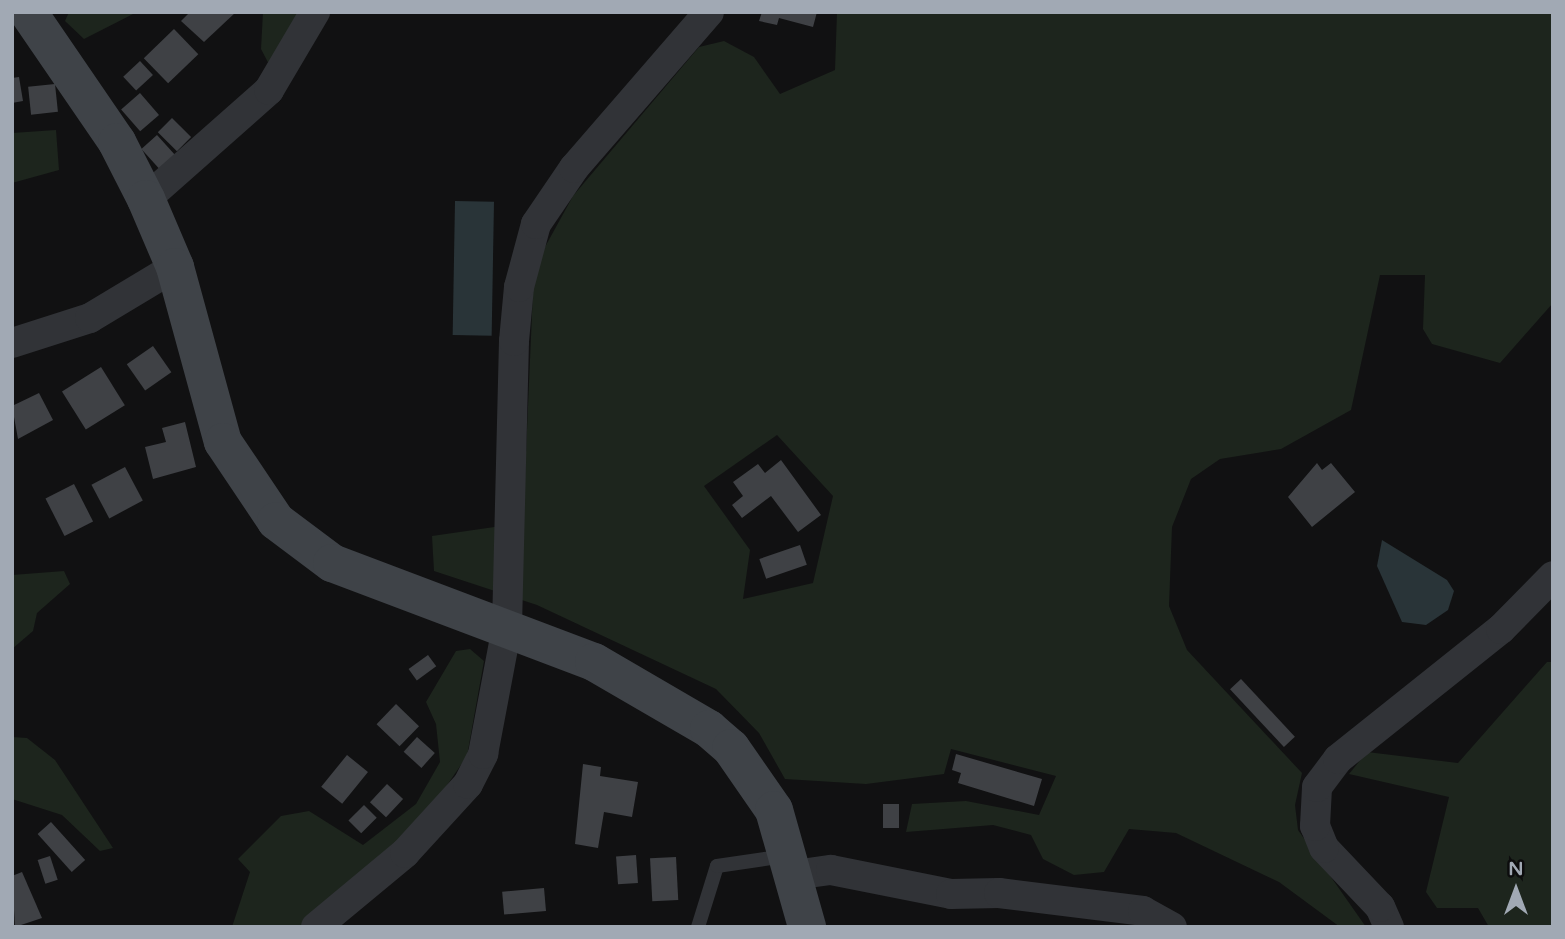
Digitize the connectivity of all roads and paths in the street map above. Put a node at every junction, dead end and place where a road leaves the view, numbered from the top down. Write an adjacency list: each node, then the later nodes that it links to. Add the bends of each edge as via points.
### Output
1 (28, 12): 4 (street, via 117,142)
2 (315, 12): 4 (street, via 269,90)
3 (709, 12): 8 (street, via 574,168 536,224 514,341)
4 (146, 199): 5 (street)
5 (175, 267): 6 (street, via 90,318); 8 (street, via 223,442 276,521 332,563)
6 (12, 343)
7 (1553, 576): 14 (street, via 1501,629 1338,759 1317,787 1315,827 1324,848 1380,907)
8 (508, 627): 9 (street, via 594,662 709,729 756,780); 10 (street, via 490,728 468,784 405,853)
9 (790, 865): 11 (lane, via 717,866); 12 (street); 13 (street, via 951,894 999,892 1143,911)
10 (316, 927)
11 (698, 927)
12 (807, 927)
13 (1172, 927)
14 (1389, 927)

